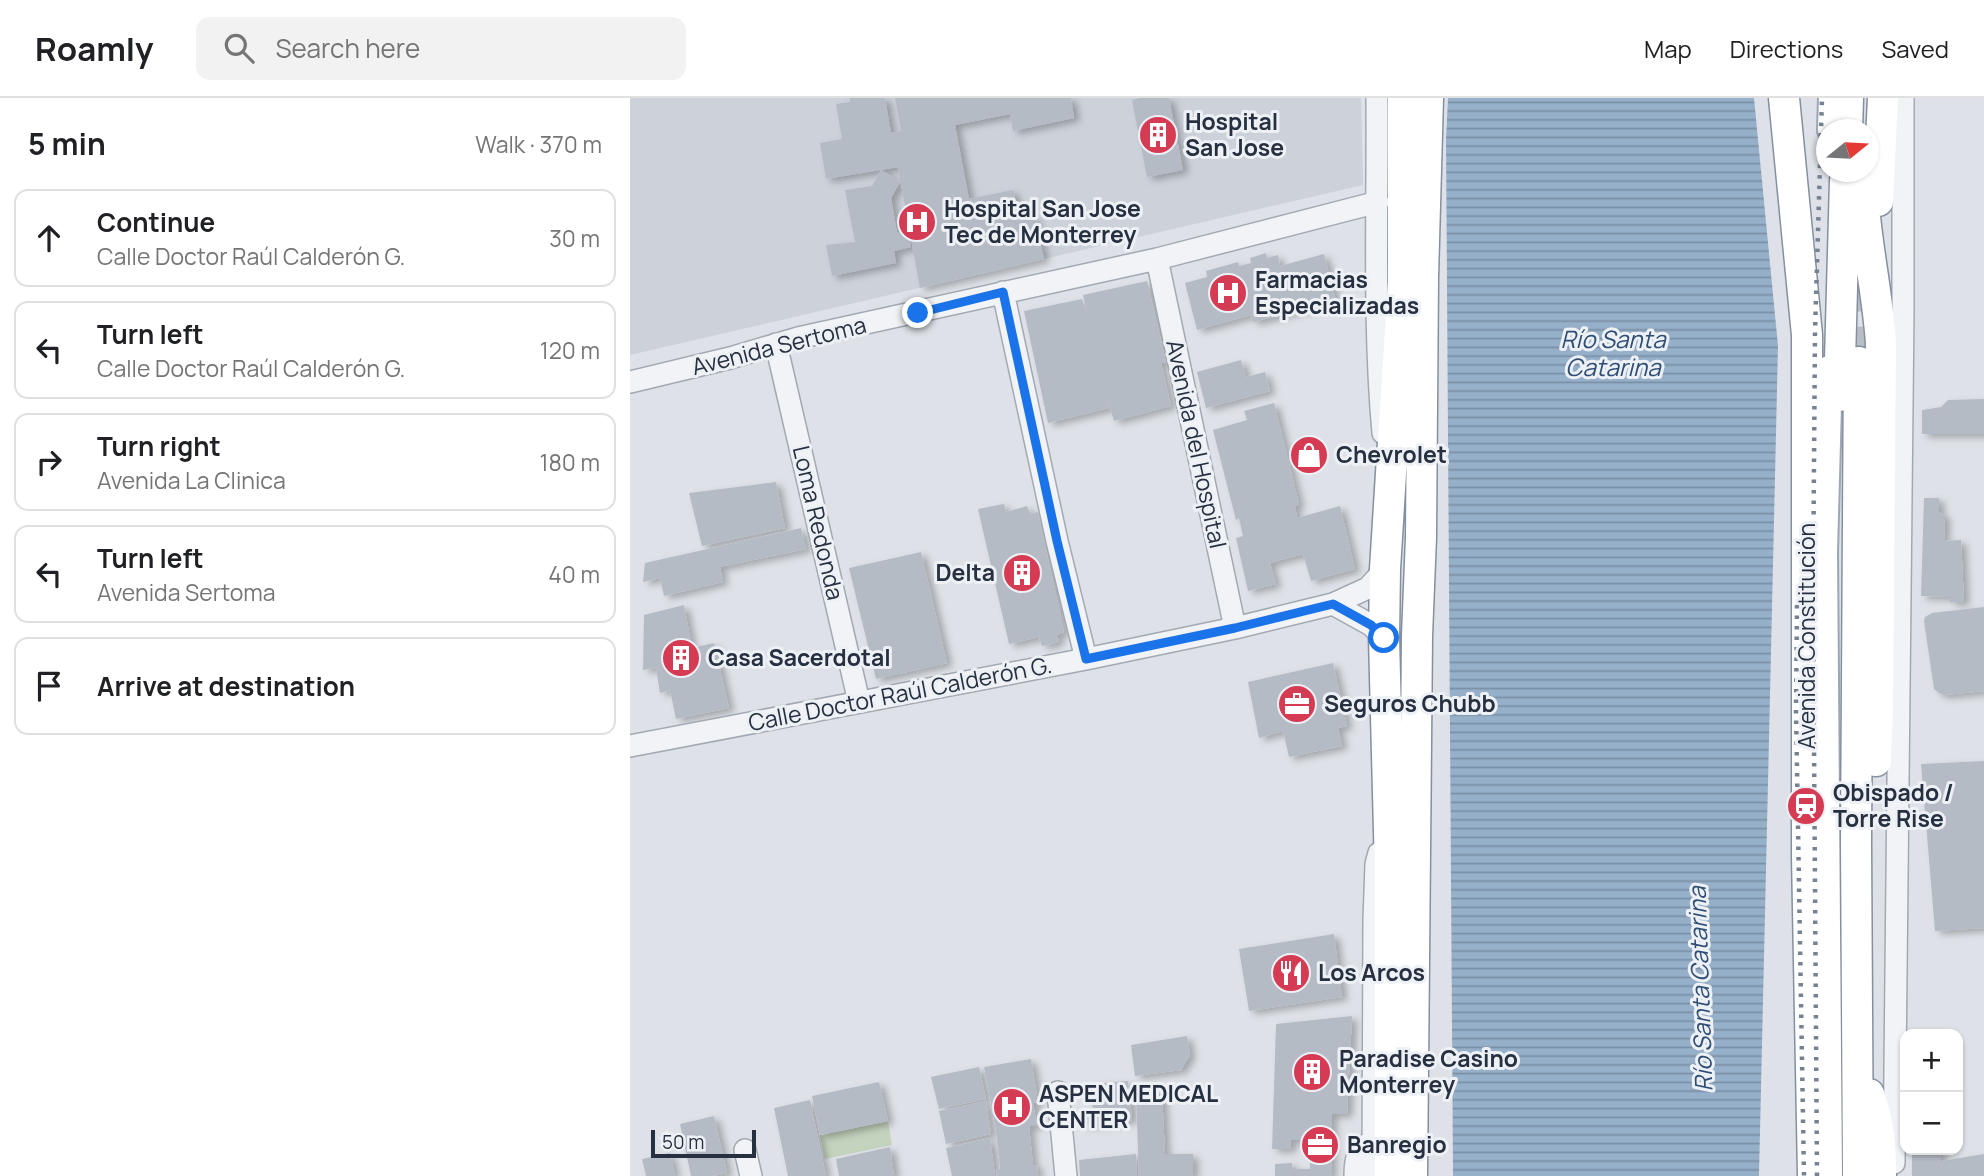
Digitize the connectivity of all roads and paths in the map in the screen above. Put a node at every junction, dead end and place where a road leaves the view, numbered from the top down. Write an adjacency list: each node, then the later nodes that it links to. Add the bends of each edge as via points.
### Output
1 (1377, 98): 16 (street)
2 (1403, 98): 19 (highway)
3 (1428, 98): 25 (highway)
4 (1784, 98): 46 (highway, Avenida Constitución, via 1807,335 1807,855)
5 (1832, 98): 10 (main road)
6 (1848, 98): 11 (highway)
7 (1864, 98): 12 (highway)
8 (1883, 98): 18 (highway)
9 (1903, 98): 50 (street)
10 (1831, 119)
11 (1847, 119)
12 (1863, 119)
13 (1831, 182): 47 (main road, Avenida Constitución, via 1824,552)
14 (1845, 182): 34 (highway, via 1839,544 1843,776)
15 (1863, 182): 18 (highway)
16 (1378, 202): 17 (street, Avenida Sertoma); 24 (street, via 1378,374)
17 (1157, 259): 20 (street, Avenida Sertoma); 28 (street, Avenida del Hospital)
18 (1872, 264): 35 (highway, via 1881,343 1878,708 1868,926)
19 (1403, 282): 24 (highway); 25 (highway)
20 (1003, 292): 21 (street, Avenida Sertoma); 30 (street)
21 (776, 344): 23 (street, Avenida Sertoma); 31 (street, Loma Redonda)
22 (1859, 362): 34 (highway)
23 (630, 382)
24 (1390, 508): 26 (highway)
25 (1420, 537): 45 (highway)
26 (1385, 569): 27 (street, Calle Doctor Raúl Calderón G., via 1368,588); 29 (highway)
27 (1333, 604): 28 (street, Calle Doctor Raúl Calderón G.); 29 (street, via 1371,625)
28 (1235, 628): 30 (street, Calle Doctor Raúl Calderón G.)
29 (1384, 638): 33 (highway)
30 (1086, 659): 31 (street, Calle Doctor Raúl Calderón G.)
31 (859, 702): 32 (street, Calle Doctor Raúl Calderón G.)
32 (630, 746)
33 (1388, 828): 38 (street, via 1376,864); 44 (highway)
34 (1856, 843): 35 (highway)
35 (1856, 969): 36 (highway)
36 (1859, 1071): 48 (highway); 49 (highway, via 1878,1126)
37 (1058, 1092): 41 (street)
38 (1373, 1141): 42 (street, via 1356,1155); 43 (street)
39 (745, 1150): 40 (street)
40 (751, 1176)
41 (1066, 1176)
42 (1355, 1176)
43 (1373, 1176)
44 (1390, 1176)
45 (1412, 1176)
46 (1813, 1176)
47 (1829, 1176)
48 (1858, 1176)
49 (1881, 1176)
50 (1894, 1176)

